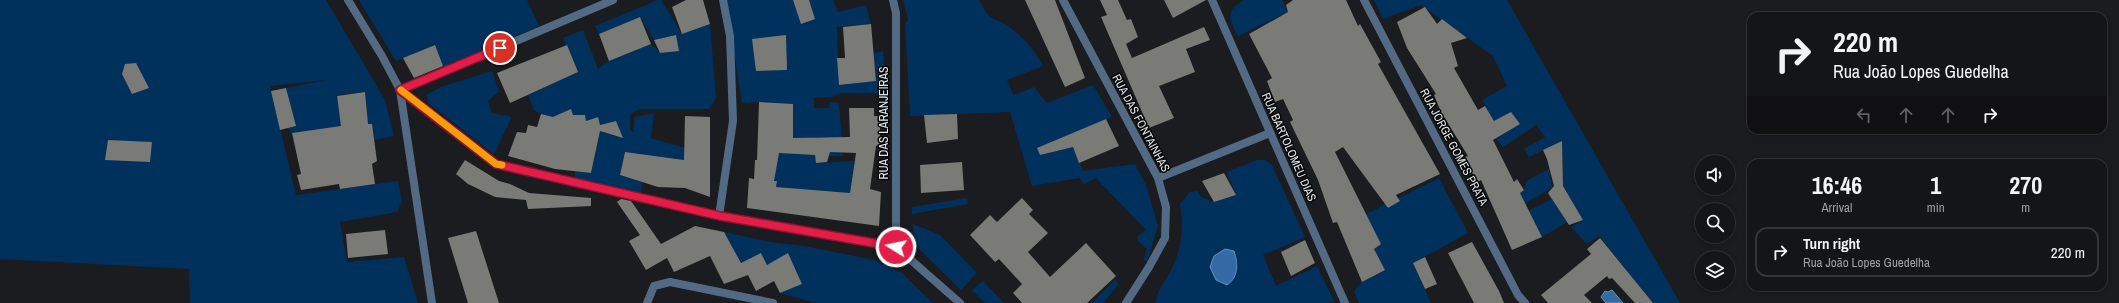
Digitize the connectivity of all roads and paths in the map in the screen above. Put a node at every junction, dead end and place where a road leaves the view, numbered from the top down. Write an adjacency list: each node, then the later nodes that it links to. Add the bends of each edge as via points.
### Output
1 (348, 0): 8 (street)
2 (613, 0): 8 (street)
3 (723, 0): 11 (street, via 730,36 733,121)
4 (893, 0): 12 (street, RUA DAS LARANJEIRAS, via 896,13)
5 (1062, 0): 10 (street, RUA DAS FONTAINHAS)
6 (1212, 0): 9 (street, RUA BARTOLOMEU DIAS)
7 (1364, 0): 19 (street, RUA JORGE GOMES PRATA)
8 (400, 90): 11 (street, via 496,164); 14 (street)
9 (1270, 133): 10 (street); 18 (street, RUA BARTOLOMEU DIAS)
10 (1158, 178): 13 (street, RUA DAS FONTAINHAS, via 1166,207 1165,238)
11 (720, 216): 12 (street)
12 (896, 247): 17 (street)
13 (1131, 302)
14 (432, 303)
15 (647, 303): 16 (street, via 654,286 670,282)
16 (773, 303)
17 (960, 303)
18 (1345, 303)
19 (1525, 303)

